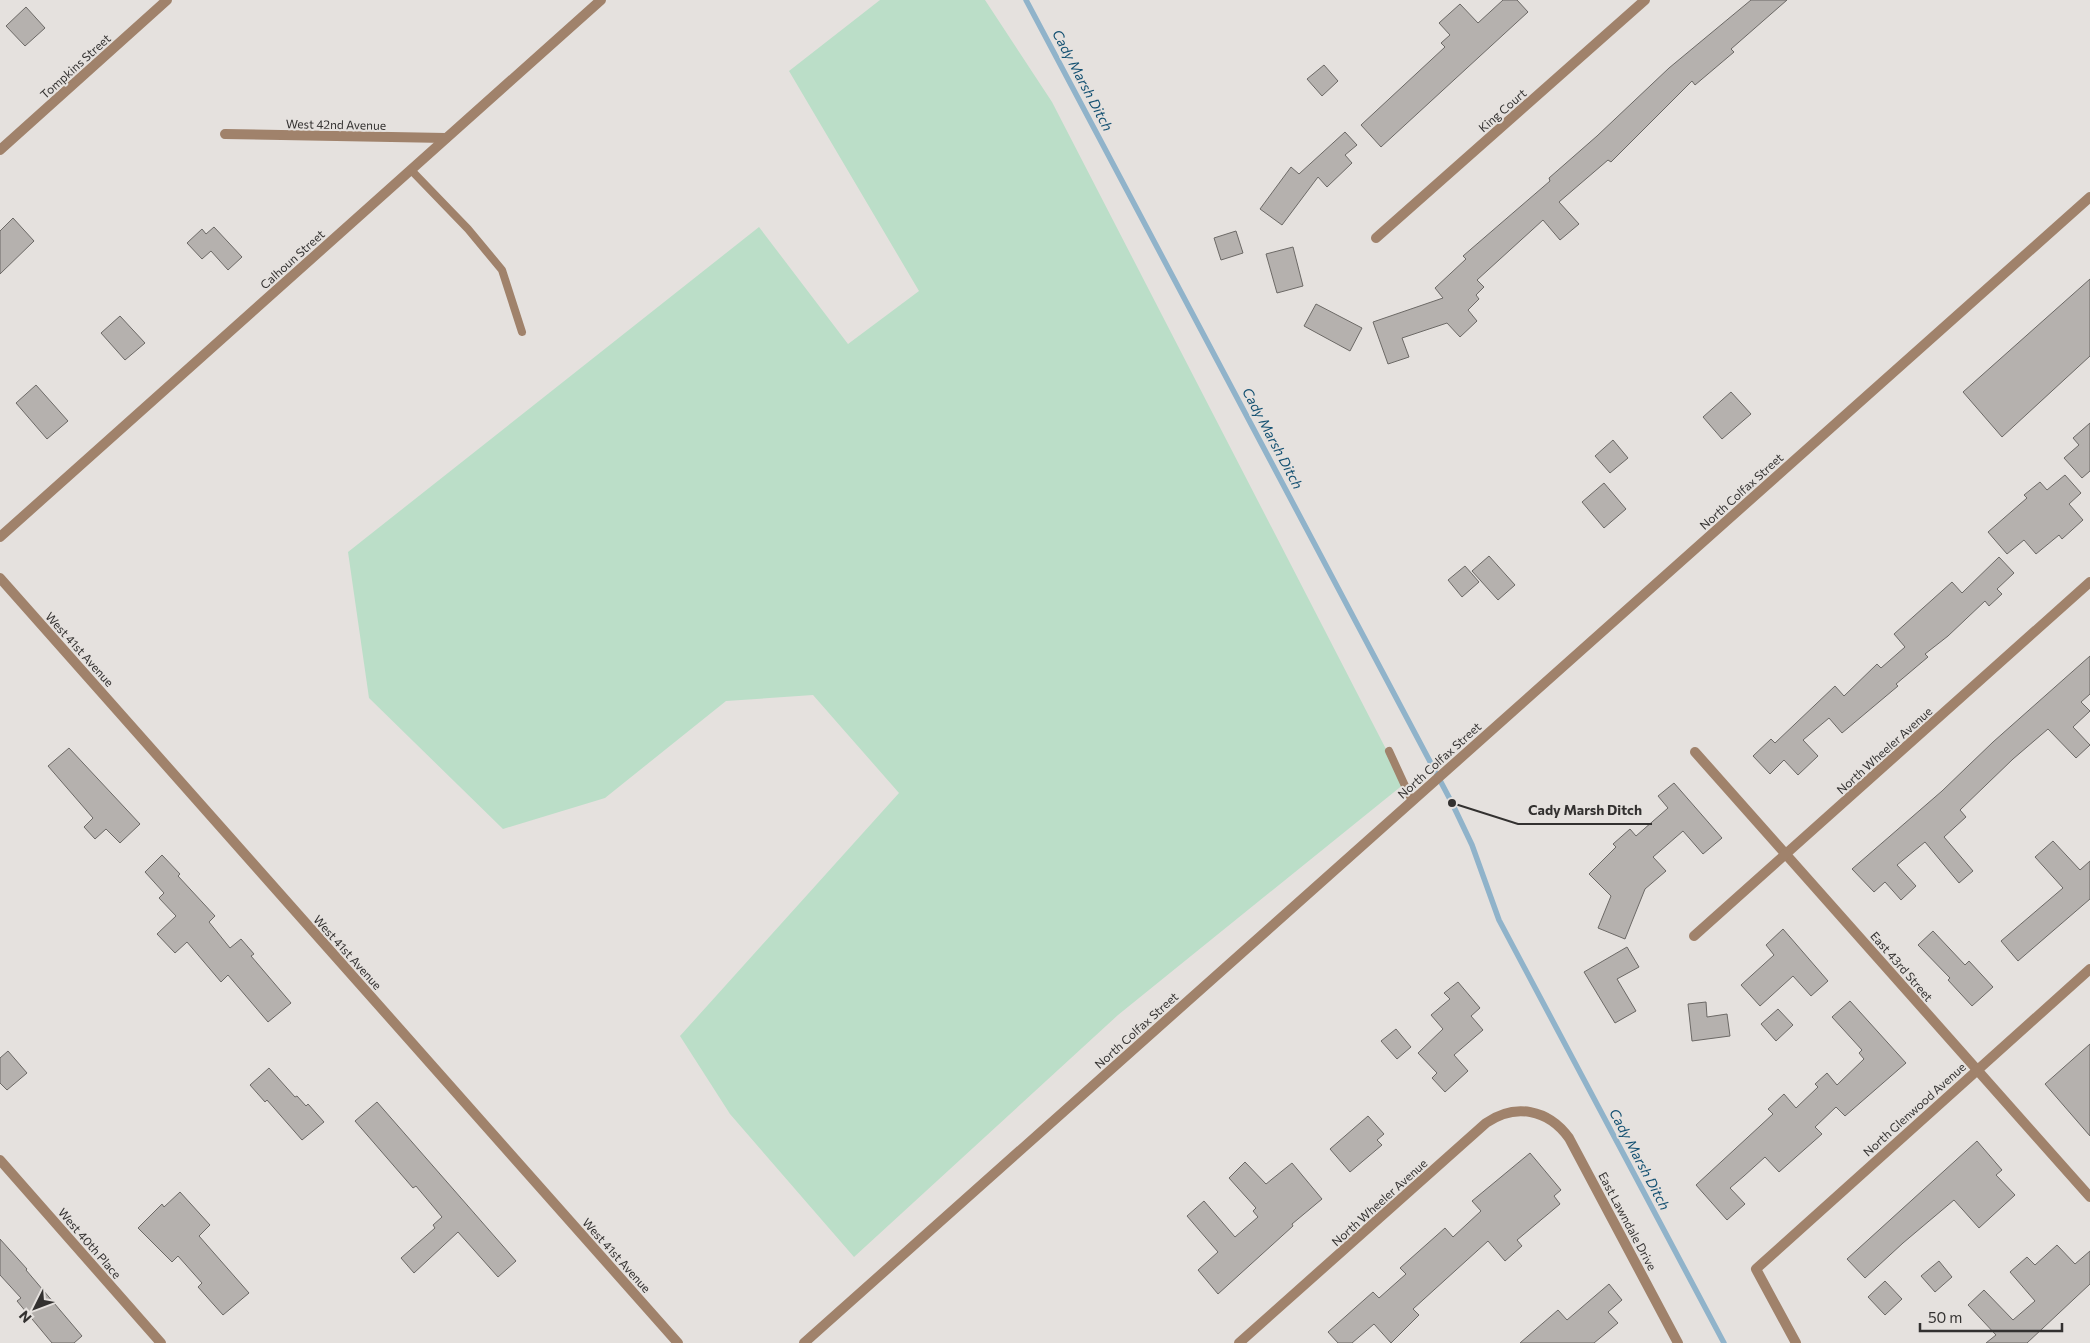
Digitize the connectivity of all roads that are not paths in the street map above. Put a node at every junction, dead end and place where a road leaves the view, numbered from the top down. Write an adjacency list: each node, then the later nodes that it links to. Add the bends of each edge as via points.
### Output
1 (167, 0): 6 (street, Tompkins Street)
2 (601, 0): 5 (street, Calhoun Street)
3 (1645, 0): 9 (street, King Court)
4 (225, 134): 5 (street, West 42nd Avenue)
5 (446, 138): 7 (street, Calhoun Street)
6 (0, 150)
7 (411, 170): 10 (lane, via 468,228 502,270); 11 (street, Calhoun Street)
8 (2090, 197): 16 (street, North Colfax Street)
9 (1376, 238)
10 (522, 332)
11 (0, 537)
12 (0, 578): 26 (street, West 41st Avenue)
13 (2090, 582): 17 (street, North Wheeler Avenue)
14 (1389, 751): 16 (lane)
15 (1695, 752): 17 (street, East 43rd Street)
16 (1412, 801): 27 (street, North Colfax Street)
17 (1786, 854): 18 (street, North Wheeler Avenue); 20 (street, East 43rd Street)
18 (1694, 936)
19 (2090, 968): 20 (street, North Glenwood Avenue)
20 (1977, 1069): 23 (street, East 43rd Street); 29 (street, North Glenwood Avenue, via 1756,1269)
21 (1548, 1117): 24 (street, East Lawndale Drive, via 1569,1138); 28 (street, North Wheeler Avenue, via 1536,1112 1515,1111 1486,1123)
22 (0, 1160): 25 (street, West 40th Place)
23 (2090, 1197)
24 (1675, 1342)
25 (161, 1343)
26 (678, 1343)
27 (804, 1343)
28 (1239, 1343)
29 (1796, 1343)

